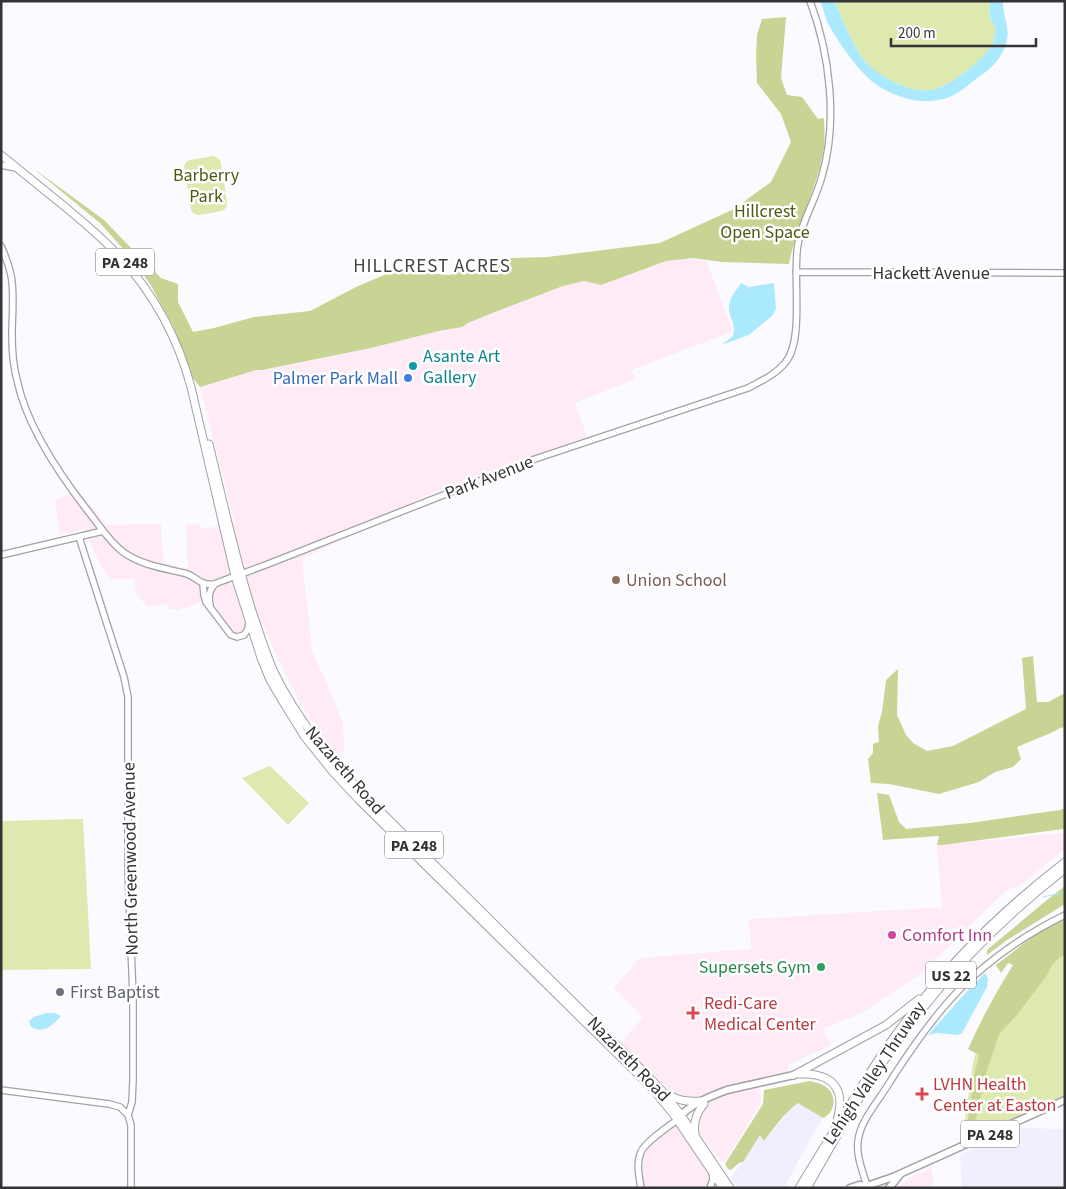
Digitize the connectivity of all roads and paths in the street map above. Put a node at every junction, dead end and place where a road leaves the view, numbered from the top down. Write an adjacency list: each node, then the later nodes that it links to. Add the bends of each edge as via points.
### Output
1 (810, 1): 6 (main road, Park Avenue, via 828,72 830,133 822,176 799,240)
2 (1, 155): 4 (highway, Nazareth Road / PA 248)
3 (1, 165): 4 (main road)
4 (17, 168): 11 (highway, Nazareth Road / PA 248, via 119,256 168,326 191,387)
5 (1, 246): 8 (main road, via 12,280 12,347 21,397 55,464)
6 (796, 272): 7 (main road, Hackett Avenue); 11 (main road, Park Avenue, via 794,346 785,363 771,376 748,388 535,459)
7 (1065, 272)
8 (103, 531): 9 (main road); 13 (main road, via 133,558 188,574)
9 (79, 537): 10 (main road); 25 (main road, North Greenwood Avenue, via 128,697 133,1070 132,1102)
10 (1, 555)
11 (238, 575): 12 (main road, Park Avenue); 15 (highway, Nazareth Road / PA 248); 22 (highway, Nazareth Road / PA 248, via 276,676 306,726 337,766)
12 (218, 583): 13 (main road, Park Avenue); 14 (main road, via 210,593)
13 (203, 584): 14 (main road, via 205,600)
14 (210, 607): 15 (main road, via 231,635 240,637 245,634)
15 (248, 622): 26 (highway, Nazareth Road / PA 248, via 263,664 282,702 332,771)
16 (1065, 862): 19 (highway, Lehigh Valley Thruway / US 22, via 992,924)
17 (1065, 868): 38 (highway, Lehigh Valley Thruway / US 22, via 989,934 919,1013 872,1078)
18 (1065, 915): 31 (main road, via 1021,940 979,971 945,1005 909,1052 861,1129 857,1150)
19 (931, 989): 20 (highway, via 886,1025); 27 (highway, Lehigh Valley Thruway / US 22, via 882,1054)
20 (794, 1075): 24 (main road, via 721,1092); 27 (highway, via 819,1075 833,1084 840,1100)
21 (1, 1090): 25 (main road, via 109,1104 120,1107)
22 (664, 1093): 24 (highway, via 683,1101); 26 (highway, Nazareth Road / PA 248)
23 (1065, 1100): 30 (main road, PA 248)
24 (703, 1102): 26 (main road); 28 (highway, via 695,1118)
25 (128, 1115): 32 (main road, North Greenwood Avenue, via 132,1132)
26 (680, 1117): 28 (highway, Nazareth Road / PA 248); 29 (highway, Nazareth Road / PA 248); 33 (main road, via 642,1150 638,1164)
27 (836, 1128): 37 (highway, Lehigh Valley Thruway / US 22)
28 (696, 1137): 36 (highway, Nazareth Road / PA 248)
29 (712, 1172): 34 (main road); 35 (highway, Nazareth Road / PA 248)
30 (901, 1174): 31 (main road, PA 248); 40 (main road)
31 (867, 1187): 39 (main road, PA 248)
32 (132, 1188)
33 (641, 1188)
34 (710, 1188)
35 (723, 1188)
36 (730, 1188)
37 (799, 1188)
38 (807, 1188)
39 (850, 1188)
40 (889, 1188)

